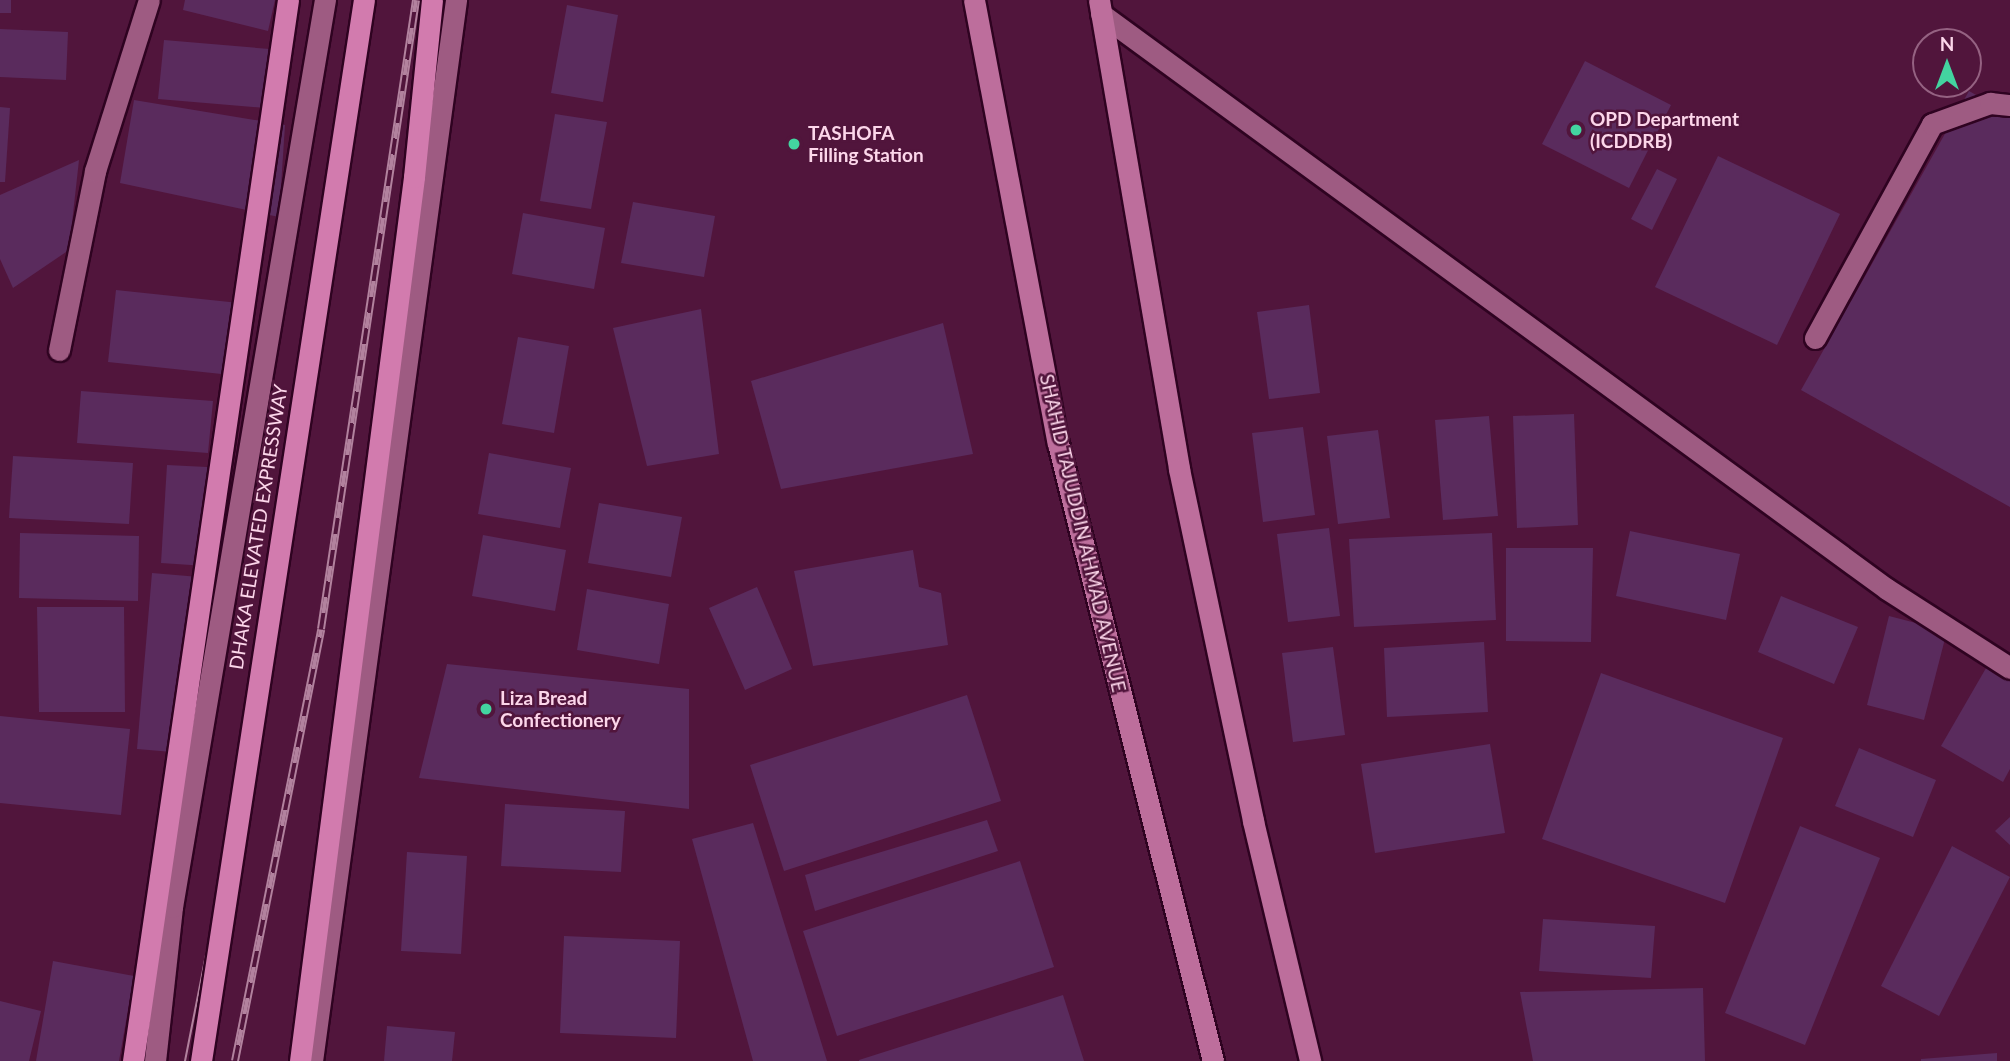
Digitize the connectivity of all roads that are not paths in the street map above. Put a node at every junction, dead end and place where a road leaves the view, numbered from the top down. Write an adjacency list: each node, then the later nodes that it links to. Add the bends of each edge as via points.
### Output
1 (149, 0): 11 (street, via 95,171)
2 (288, 0): 13 (highway)
3 (325, 0): 14 (street, via 172,907)
4 (364, 0): 15 (highway, DHAKA ELEVATED EXPRESSWAY, bridge)
5 (432, 0): 16 (highway, via 414,177)
6 (457, 0): 17 (street)
7 (974, 0): 18 (main road, SHAHID TAJUDDIN AHMAD AVENUE, via 1058,443)
8 (1100, 7): 12 (street, via 1887,589); 19 (main road, via 1179,469 1253,821)
9 (2010, 105): 10 (street, via 1990,103 1933,124)
10 (1815, 338)
11 (59, 350)
12 (2010, 668)
13 (133, 1061)
14 (155, 1061)
15 (201, 1061)
16 (300, 1061)
17 (312, 1061)
18 (1213, 1061)
19 (1310, 1061)

